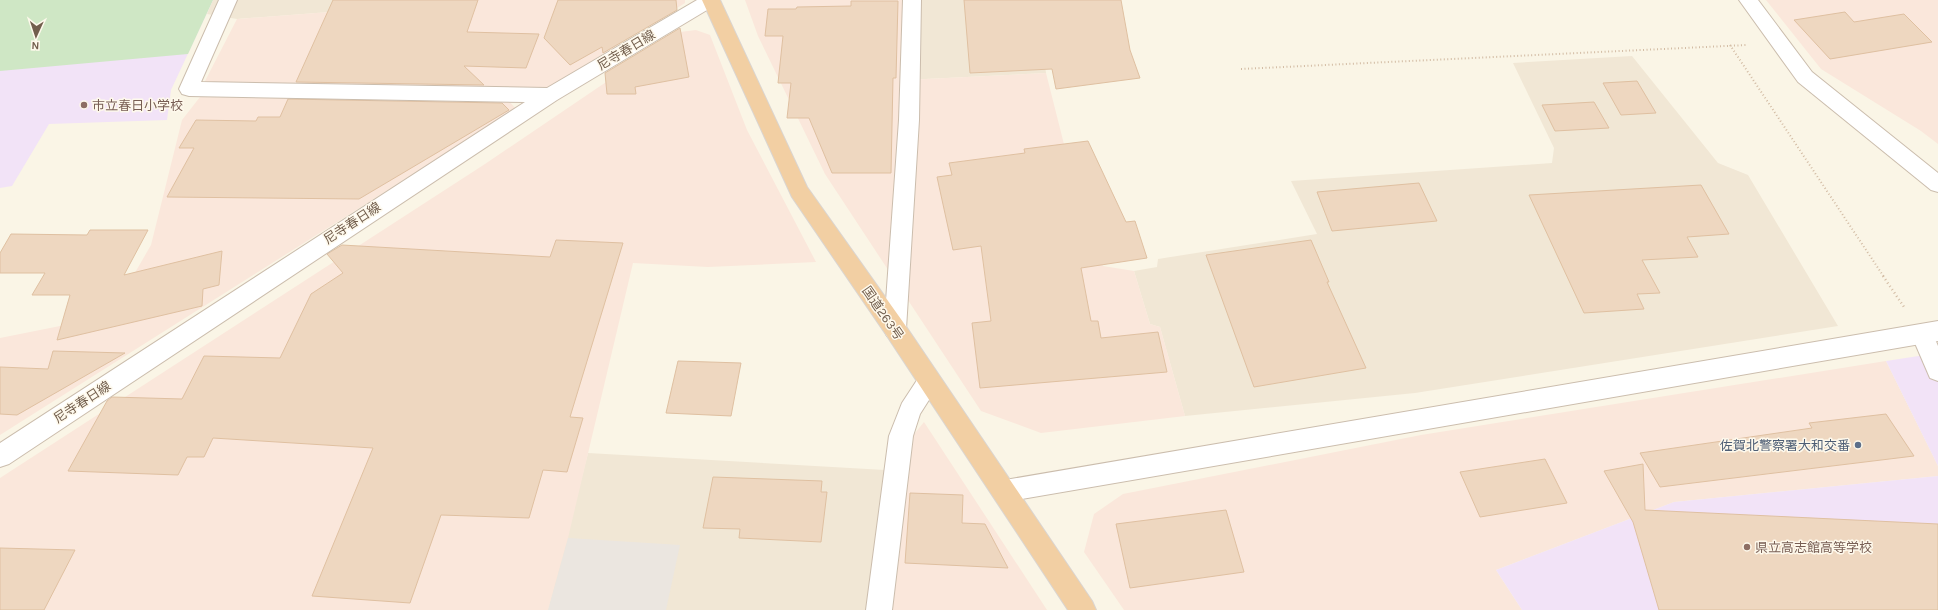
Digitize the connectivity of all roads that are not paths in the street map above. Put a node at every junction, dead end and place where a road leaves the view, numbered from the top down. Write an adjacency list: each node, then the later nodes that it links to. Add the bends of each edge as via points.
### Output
1 (228, 0): 5 (street, via 189,89)
2 (711, 0): 5 (street, 尼寺春日線); 7 (highway, 国道263号, via 799,191)
3 (912, 0): 7 (street, via 909,120)
4 (1748, 0): 6 (street, via 1805,77)
5 (550, 95): 11 (street, 尼寺春日線)
6 (1938, 184)
7 (895, 329): 10 (highway, 国道263号)
8 (1930, 332): 9 (lane); 12 (street)
9 (1938, 371)
10 (928, 381): 12 (highway, 国道263号); 13 (street, via 910,410 901,436)
11 (0, 456)
12 (1005, 491): 14 (highway, 国道263号)
13 (879, 610)
14 (1084, 610)

